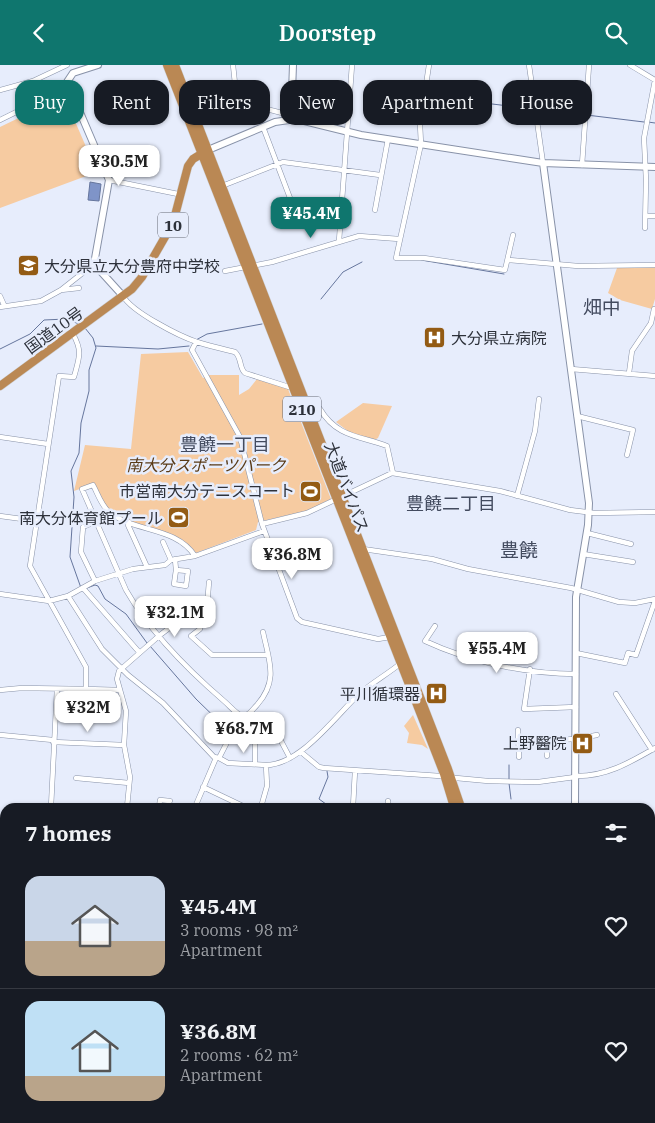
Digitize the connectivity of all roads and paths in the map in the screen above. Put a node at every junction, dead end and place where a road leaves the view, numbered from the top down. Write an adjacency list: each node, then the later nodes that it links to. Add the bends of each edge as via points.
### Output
1 (68, 65): 16 (street, via 33,81)
2 (98, 65): 12 (street, via 73,73)
3 (167, 65): 26 (highway)
4 (175, 65): 26 (highway)
5 (233, 65): 13 (street)
6 (293, 65): 14 (street)
7 (352, 65): 23 (street)
8 (429, 65): 25 (street, via 420,124)
9 (529, 65): 28 (street)
10 (589, 65): 29 (street)
11 (630, 65): 15 (street)
12 (68, 80)
13 (234, 80)
14 (292, 80)
15 (655, 80): 30 (street, via 644,138)
16 (0, 90)
17 (15, 113): 18 (street)
18 (0, 120)
19 (280, 121): 22 (street)
20 (84, 122): 34 (street)
21 (320, 125): 23 (street)
22 (263, 127): 26 (street); 27 (street)
23 (346, 132): 24 (street); 32 (street)
24 (388, 139): 25 (street); 33 (street)
25 (421, 144): 28 (street); 43 (street)
26 (204, 151): 35 (highway, 大道バイパス / 210); 36 (highway, 国道10号 / 10, via 186,162); 49 (highway, 大道バイパス / 210); 54 (highway, 国道10号 / 10, via 188,166 167,238 142,277)
27 (278, 163): 32 (street); 35 (street); 37 (street)
28 (542, 163): 29 (street); 47 (street)
29 (582, 165): 30 (street)
30 (646, 167): 31 (street); 39 (street)
31 (655, 167)
32 (344, 169): 33 (street); 44 (street)
33 (380, 175): 38 (street)
34 (109, 180): 36 (street); 46 (street)
35 (222, 186): 49 (highway, 大道バイパス / 210)
36 (178, 194): 54 (highway, 国道10号 / 10, via 162,236 141,273)
37 (290, 198)
38 (374, 210)
39 (646, 216): 40 (street); 41 (street)
40 (655, 216)
41 (645, 229)
42 (513, 235): 45 (street)
43 (399, 239): 44 (street, via 359,236); 45 (street, via 396,258 424,258 506,270)
44 (338, 241): 49 (street)
45 (509, 259): 47 (street)
46 (94, 264): 52 (street); 54 (street)
47 (557, 265): 48 (street); 61 (street)
48 (655, 265)
49 (250, 267): 50 (street); 64 (highway, 大道バイパス / 210); 74 (highway, 大道バイパス / 210)
50 (225, 271)
51 (80, 288): 52 (street)
52 (61, 290): 55 (street, via 41,301)
53 (0, 296): 55 (street)
54 (123, 296): 59 (highway, 国道10号 / 10); 60 (street, via 128,304)
55 (2, 306)
56 (654, 309): 57 (street)
57 (649, 325): 58 (street); 62 (street, via 632,351)
58 (655, 326)
59 (74, 333): 65 (highway, 国道10号 / 10); 70 (street, via 81,347 79,357 74,377 59,377)
60 (196, 342): 64 (street, via 235,352 246,373 289,387); 81 (street, via 192,350 240,437)
61 (571, 369): 62 (street); 68 (street)
62 (629, 373): 63 (street)
63 (655, 376)
64 (293, 385): 74 (highway, 大道バイパス / 210)
65 (0, 386)
66 (539, 399): 73 (street, via 535,431)
67 (320, 409): 72 (street, via 348,434 387,446)
68 (577, 416): 71 (street, via 633,430); 76 (street)
69 (0, 437): 70 (street)
70 (48, 444): 78 (street)
71 (627, 455)
72 (393, 473): 73 (street); 74 (street)
73 (517, 496): 76 (street)
74 (340, 497): 81 (street, via 307,513); 88 (highway, 大道バイパス / 210)
75 (655, 512): 76 (street)
76 (589, 513): 83 (street)
77 (0, 516): 78 (street)
78 (37, 521): 103 (street, via 30,566)
79 (97, 521): 80 (street, via 82,489 93,485 108,511); 95 (street); 96 (street, via 83,527 81,552)
80 (129, 522): 90 (street, via 178,538); 93 (street)
81 (262, 524): 82 (street)
82 (264, 531): 90 (street); 108 (street, via 297,618 302,622 378,639)
83 (587, 533): 84 (street); 89 (street)
84 (618, 540): 86 (street); 87 (street)
85 (163, 542): 91 (street)
86 (632, 544)
87 (618, 547)
88 (360, 550): 99 (street, via 432,559); 108 (highway, 大道バイパス / 210)
89 (583, 554): 92 (street); 99 (street)
90 (195, 556): 91 (street)
91 (173, 559): 93 (street, via 165,565); 94 (street)
92 (633, 562)
93 (147, 567): 95 (street)
94 (176, 570): 94 (street, via 188,571 186,586 174,584)
95 (120, 574): 96 (street); 107 (street, via 130,596)
96 (95, 581): 98 (street)
97 (208, 581): 104 (street, via 208,607 197,607)
98 (83, 588): 101 (street); 109 (street)
99 (576, 590): 102 (street, via 624,603); 110 (street)
100 (0, 594): 103 (street)
101 (68, 595): 103 (street); 113 (street, via 100,647)
102 (655, 600): 110 (street, via 636,655 628,653 625,663)
103 (49, 601): 117 (street, via 86,667)
104 (190, 613): 107 (street); 111 (street, via 201,625 191,636 212,655)
105 (435, 627): 114 (street, via 424,641 462,656)
106 (263, 632): 111 (street)
107 (160, 635): 109 (street); 122 (street, via 208,687)
108 (393, 636): 112 (highway, 大道バイパス / 210)
109 (139, 652): 113 (street)
110 (576, 653): 115 (street)
111 (268, 655): 122 (street, via 271,671 269,689 249,714)
112 (403, 661): 132 (street, via 359,693); 140 (highway, 大道バイパス / 210)
113 (121, 668): 119 (street, via 117,679); 135 (street, via 163,703)
114 (530, 669): 115 (street); 121 (street, via 524,709)
115 (576, 674): 121 (street)
116 (56, 689): 117 (street); 118 (street); 128 (street)
117 (86, 689): 119 (street)
118 (0, 690)
119 (120, 690): 130 (street, via 126,717)
120 (616, 694): 131 (street)
121 (576, 707): 126 (street)
122 (240, 715): 135 (street)
123 (518, 730): 129 (street)
124 (1, 735): 128 (street)
125 (597, 735): 126 (street)
126 (575, 739): 127 (street); 141 (street)
127 (546, 740): 129 (street); 133 (street)
128 (53, 741): 130 (street); 147 (street)
129 (519, 742): 134 (street)
130 (124, 745): 144 (street)
131 (653, 749): 141 (street, via 618,769)
132 (301, 752): 136 (street); 139 (street, via 319,767)
133 (547, 756)
134 (519, 757)
135 (218, 758): 137 (street, via 228,763); 145 (street)
136 (290, 758): 137 (street, via 271,722 255,727); 138 (street, via 275,765)
137 (255, 764): 138 (street)
138 (266, 765): 152 (street, via 268,786)
139 (355, 771): 140 (street); 153 (street)
140 (446, 771): 143 (highway, 大道バイパス / 210)
141 (575, 777): 143 (street, via 538,782); 156 (street)
142 (76, 778): 144 (street)
143 (449, 781): 154 (highway, 大道バイパス / 210); 155 (highway, 大道バイパス / 210)
144 (129, 783): 148 (street)
145 (203, 787): 150 (street); 151 (street)
146 (170, 801): 149 (street, via 160,800)
147 (51, 803)
148 (127, 803)
149 (160, 803)
150 (197, 803)
151 (237, 803)
152 (262, 803)
153 (353, 803)
154 (453, 803)
155 (459, 803)
156 (575, 803)

